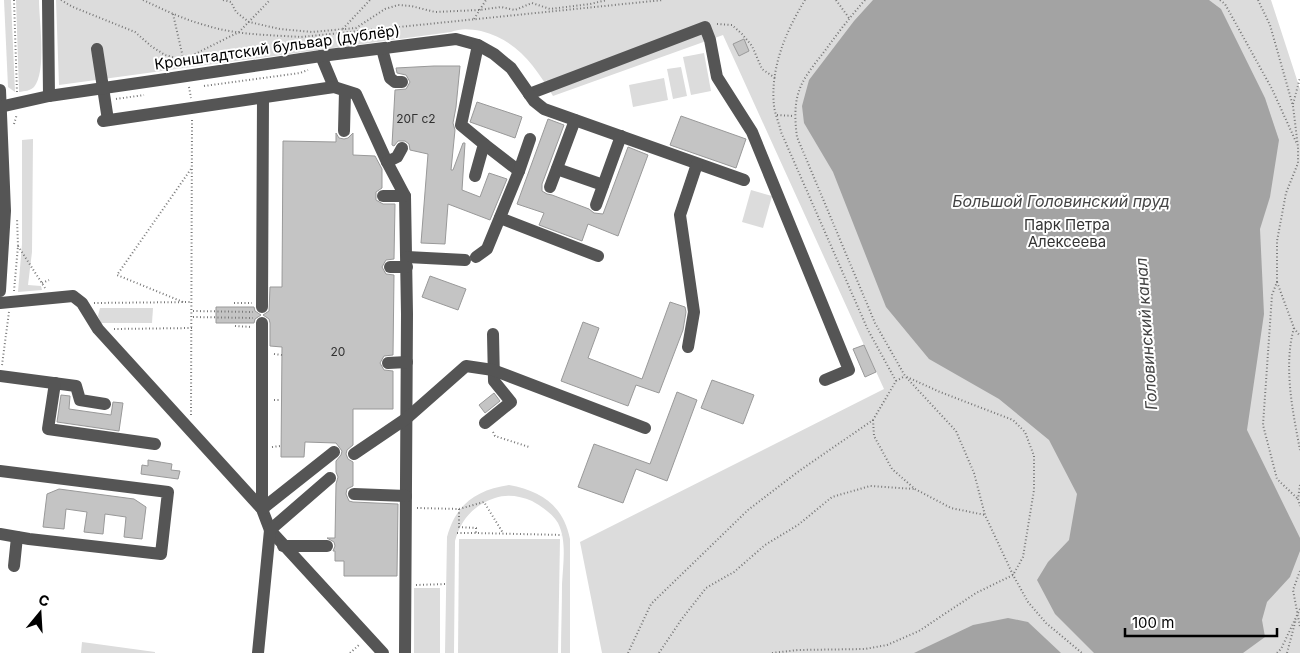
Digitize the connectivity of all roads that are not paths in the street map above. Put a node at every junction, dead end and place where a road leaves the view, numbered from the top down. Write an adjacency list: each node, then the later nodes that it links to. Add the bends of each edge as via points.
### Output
1 (48, 0): 10 (street)
2 (478, 46): 4 (street, Кронштадтский бульвар (дублёр), via 456,39); 12 (street, Кронштадтский бульвар (дублёр), via 511,68); 18 (street, via 462,125)
3 (97, 49): 7 (street)
4 (382, 49): 5 (street, Кронштадтский бульвар (дублёр)); 6 (street, via 390,78)
5 (321, 56): 7 (street, Кронштадтский бульвар (дублёр)); 8 (street)
6 (395, 83)
7 (102, 88): 10 (street, Кронштадтский бульвар (дублёр)); 11 (street, via 105,121)
8 (340, 89): 11 (street); 15 (street); 20 (street, via 356,94)
9 (0, 90): 13 (street)
10 (49, 96): 13 (street, Кронштадтский бульвар (дублёр))
11 (263, 98): 58 (street)
12 (532, 98): 14 (street, via 544,109); 45 (street, via 705,27 717,77 752,132 849,370)
13 (0, 106): 31 (street)
14 (575, 120): 16 (street); 22 (street)
15 (344, 131)
16 (621, 136): 21 (street); 26 (street)
17 (530, 139): 23 (street)
18 (484, 144): 23 (street); 24 (street)
19 (402, 148): 20 (street, via 397,157)
20 (387, 162): 29 (street)
21 (697, 164): 25 (street); 40 (street, via 680,215 694,312)
22 (557, 169): 26 (street); 27 (street)
23 (519, 171): 32 (street)
24 (475, 176)
25 (744, 180)
26 (603, 185): 30 (street)
27 (550, 187)
28 (383, 196): 29 (street)
29 (405, 196): 34 (street)
30 (596, 205)
31 (2, 211): 36 (street)
32 (500, 218): 33 (street); 34 (street, via 487,249 470,258)
33 (598, 256)
34 (407, 262): 35 (street); 42 (street)
35 (390, 267)
36 (1, 274): 37 (street)
37 (0, 291)
38 (0, 303): 58 (street, via 73,296 82,303 98,329)
39 (493, 334): 43 (street)
40 (688, 347)
41 (388, 362): 42 (street)
42 (407, 362): 48 (street)
43 (493, 370): 48 (street, via 466,366); 49 (street, via 494,380 511,402); 50 (street)
44 (0, 376): 46 (street)
45 (825, 380)
46 (55, 383): 47 (street, via 76,386 80,400); 51 (street, via 48,430)
47 (106, 404)
48 (407, 418): 53 (street); 57 (street)
49 (485, 422)
50 (645, 428)
51 (155, 444)
52 (334, 452): 58 (street)
53 (354, 454)
54 (0, 472): 61 (street, via 168,492 161,554)
55 (330, 478): 59 (street)
56 (354, 494): 57 (street)
57 (406, 502): 67 (street)
58 (262, 509): 59 (street)
59 (270, 530): 62 (street); 65 (street)
60 (0, 534): 61 (street)
61 (17, 537): 64 (street)
62 (283, 546): 63 (street); 66 (street)
63 (327, 546)
64 (14, 566)
65 (258, 653)
66 (382, 653)
67 (405, 653)

